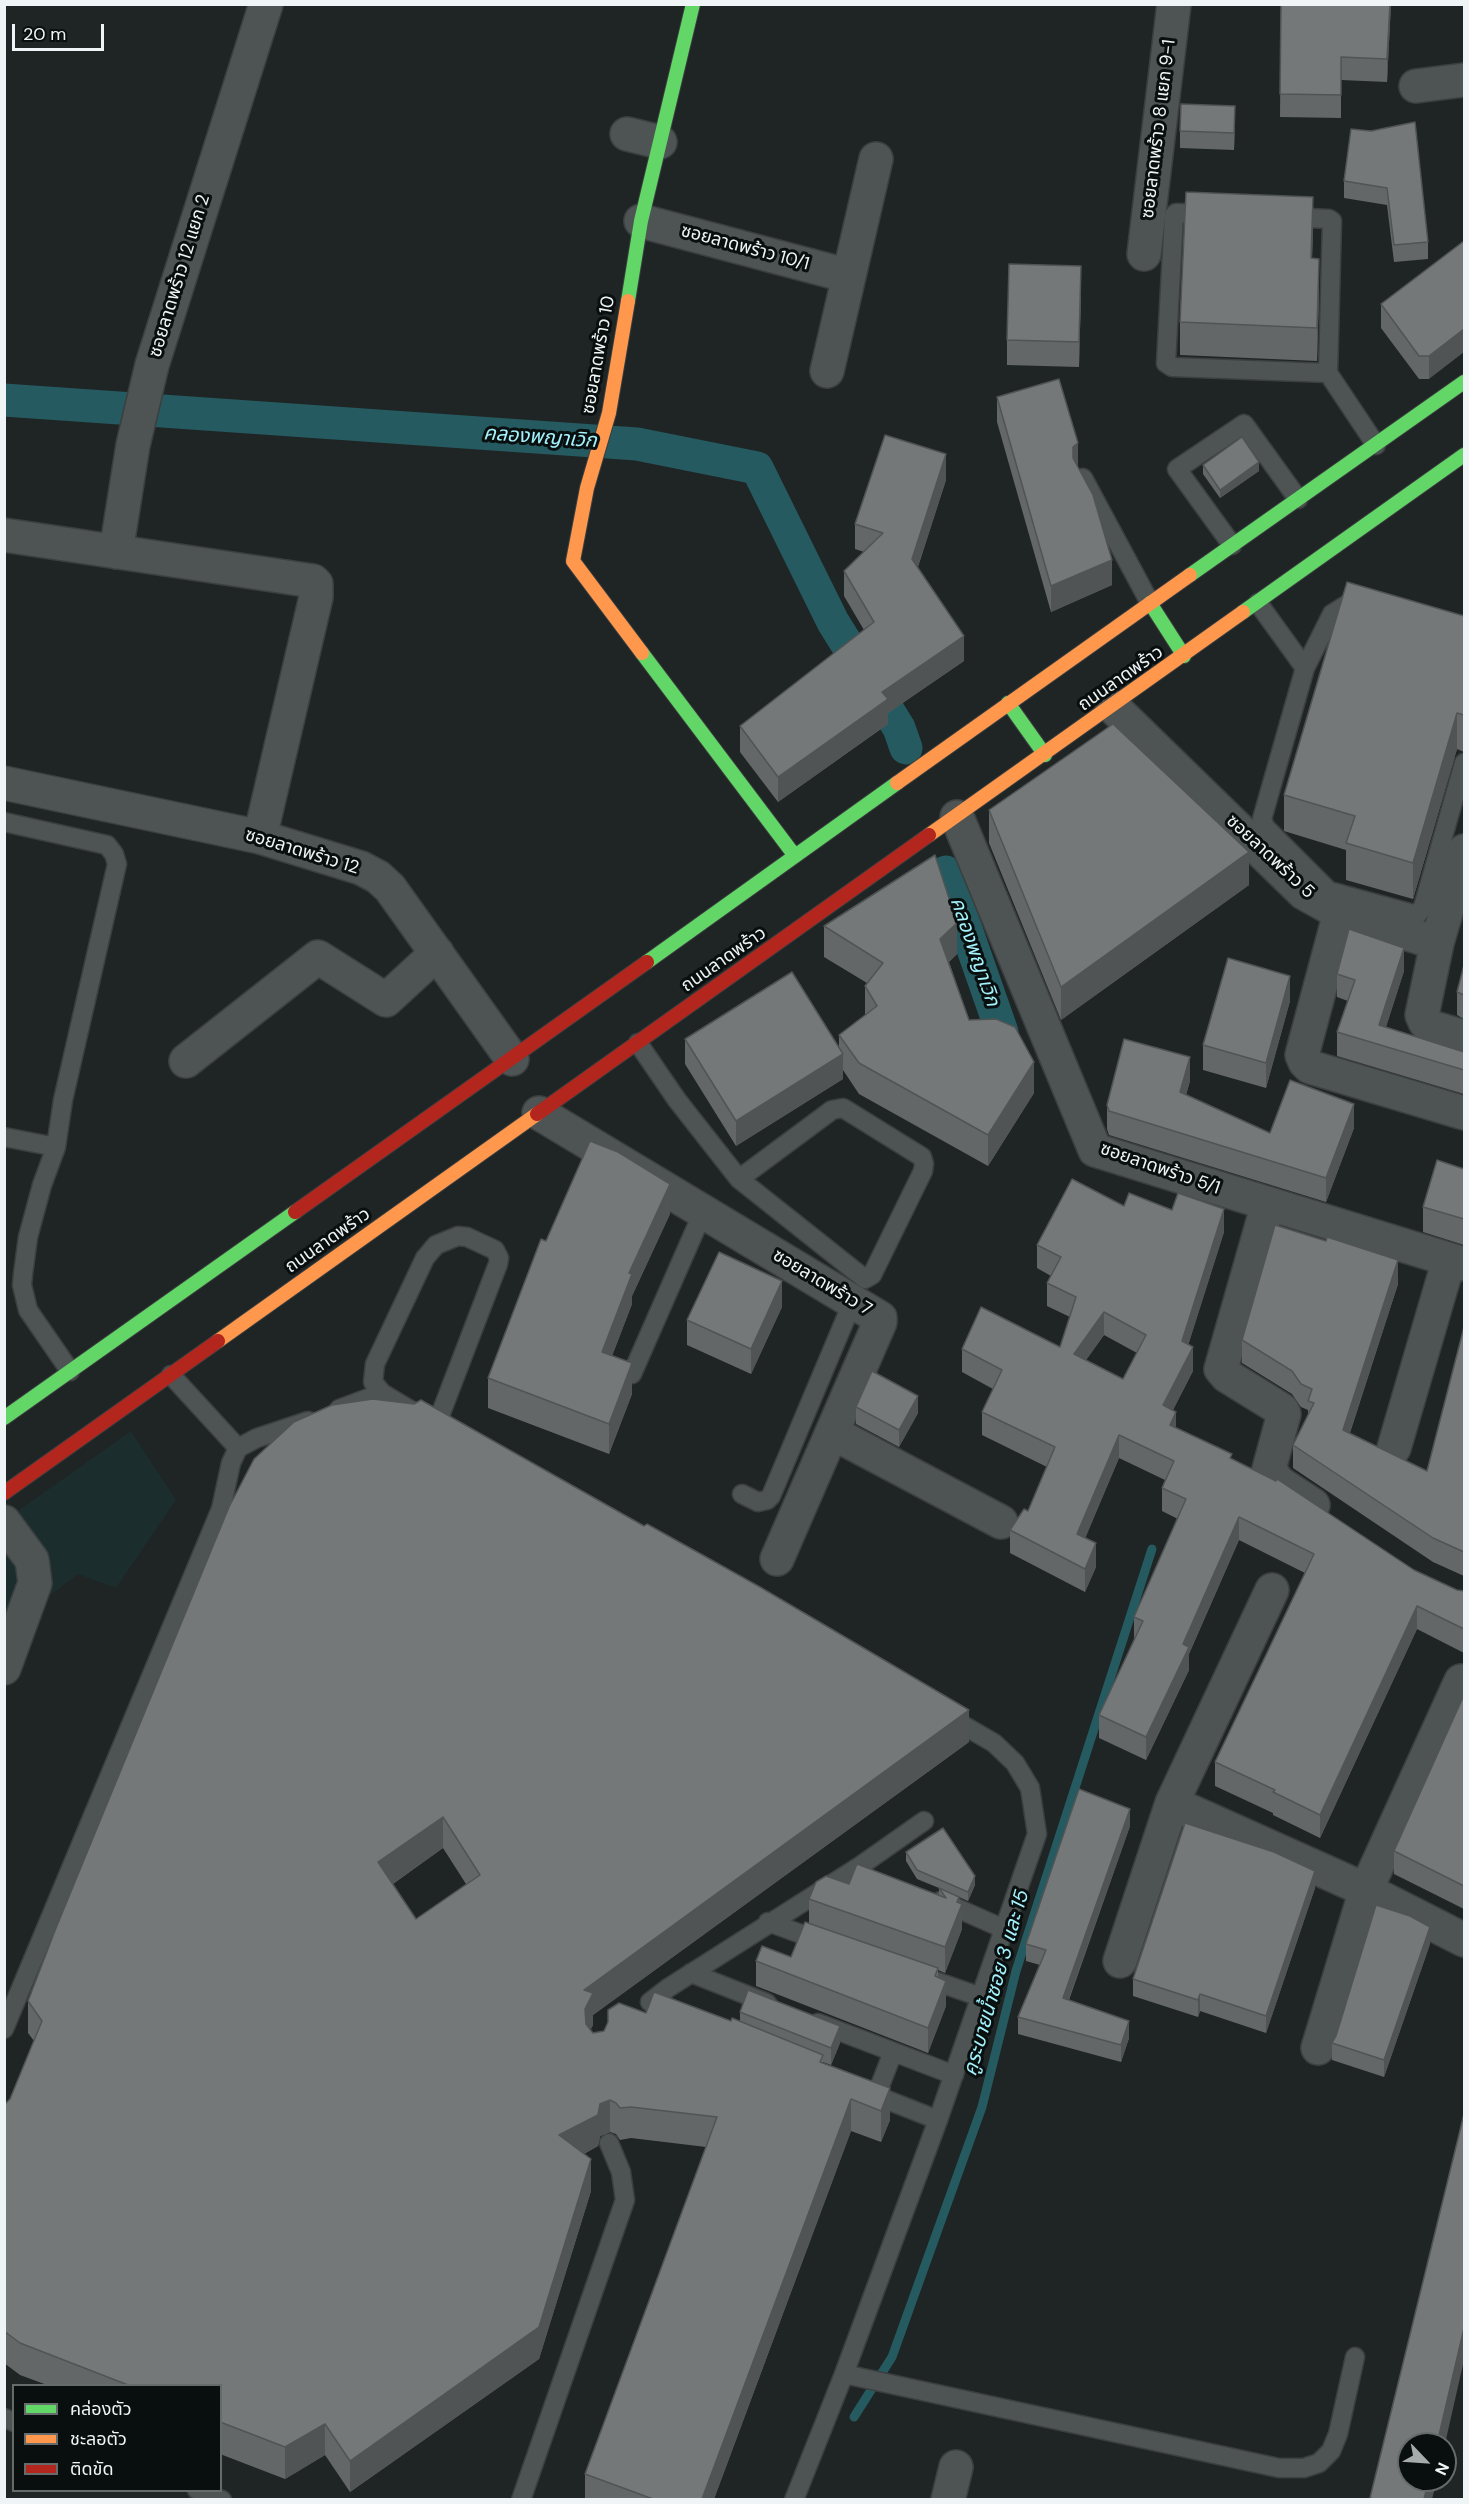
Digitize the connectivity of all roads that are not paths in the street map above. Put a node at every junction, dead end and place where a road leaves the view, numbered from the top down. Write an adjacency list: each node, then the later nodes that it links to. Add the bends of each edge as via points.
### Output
1 (266, 4): 23 (street, ซอยลาดพร้าว 12 แยก 2, via 152,365 133,445)
2 (693, 4): 7 (main road, ซอยลาดพร้าว 10)
3 (1174, 4): 12 (street, ซอยลาดพร้าว 8 แยก 9-1)
4 (1464, 80): 5 (street)
5 (1416, 86)
6 (627, 134): 7 (street)
7 (660, 142): 11 (main road, ซอยลาดพร้าว 10)
8 (876, 159): 13 (street)
9 (1223, 215): 15 (lane, via 1174,215 1166,363 1172,367)
10 (1270, 217): 15 (lane, via 1329,219 1333,225)
11 (641, 221): 13 (street, ซอยลาดพร้าว 10/1); 38 (main road, ซอยลาดพร้าว 10, via 609,412 587,488 573,561)
12 (1144, 254)
13 (849, 276): 14 (street)
14 (827, 371)
15 (1328, 373): 17 (lane)
16 (1464, 382): 17 (main road)
17 (1376, 445): 20 (main road)
18 (1464, 455): 25 (main road, ถนนลาดพร้าว)
19 (1083, 478): 24 (lane)
20 (1298, 499): 22 (main road); 22 (lane, via 1244,424 1177,469)
21 (4, 535): 23 (street)
22 (1232, 545): 24 (main road)
23 (116, 552): 36 (street, via 316,584)
24 (1150, 603): 27 (main road); 29 (main road)
25 (1258, 603): 27 (main road, ถนนลาดพร้าว); 28 (lane)
26 (1377, 606): 28 (lane, via 1357,602 1332,614)
27 (1184, 656): 30 (main road, ถนนลาดพร้าว)
28 (1305, 668): 32 (lane, via 1262,819 1268,832 1329,891 1417,915 1423,907)
29 (1008, 704): 31 (main road); 38 (main road)
30 (1113, 706): 31 (main road, ถนนลาดพร้าว); 39 (street, ซอยลาดพร้าว 5, via 1304,893)
31 (1045, 755): 34 (main road, ถนนลาดพร้าว)
32 (1464, 763)
33 (4, 783): 36 (street, ซอยลาดพร้าว 12)
34 (957, 817): 43 (main road, ถนนลาดพร้าว); 51 (street, ซอยลาดพร้าว 5/1, via 1095,1150)
35 (4, 822): 49 (lane, via 107,845 117,864 63,1100)
36 (260, 837): 41 (street, ซอยลาดพร้าว 12, via 361,868 378,877)
37 (1464, 851): 40 (street)
38 (795, 856): 44 (main road)
39 (1340, 913): 40 (street, ซอยลาดพร้าว 5); 47 (street, via 1302,1055 1305,1062 1310,1067)
40 (1437, 943): 42 (street, via 1422,1015 1431,1027)
41 (437, 953): 44 (street, ซอยลาดพร้าว 12); 45 (street, via 386,1000 318,957)
42 (1464, 1037)
43 (638, 1043): 46 (main road, ถนนลาดพร้าว); 50 (lane, via 676,1100)
44 (512, 1059): 55 (main road)
45 (186, 1060)
46 (539, 1113): 52 (street, ซอยลาดพร้าว 7); 57 (main road, ถนนลาดพร้าว)
47 (1464, 1113)
48 (4, 1137): 49 (lane)
49 (56, 1147): 55 (lane, via 28,1237 22,1285 28,1310)
50 (738, 1179): 50 (lane, via 832,1110 843,1108 922,1157 924,1164 872,1275 865,1279)
51 (1268, 1204): 53 (street, ซอยลาดพร้าว 5/1); 67 (street, via 1221,1369 1284,1414 1269,1469 1273,1477)
52 (703, 1212): 54 (street, ซอยลาดพร้าว 7); 56 (lane)
53 (1457, 1262): 64 (street)
54 (853, 1301): 61 (street, ซอยลาดพร้าว 7, via 878,1316 880,1322); 66 (lane, via 771,1496 758,1502)
55 (70, 1371): 59 (main road)
56 (632, 1374)
57 (171, 1375): 63 (lane); 65 (main road, ถนนลาดพร้าว)
58 (382, 1393): 60 (lane); 60 (lane, via 373,1382 375,1364 424,1258 436,1245 458,1236 495,1250 498,1264); 63 (lane)
59 (4, 1418)
60 (436, 1426): 62 (lane)
61 (833, 1433): 69 (street); 70 (street, ซอยลาดพร้าว 7)
62 (453, 1435)
63 (238, 1448): 92 (lane, via 221,1509)
64 (1394, 1448)
65 (4, 1492)
66 (742, 1494)
67 (1336, 1520)
68 (4, 1522): 72 (street, via 32,1560 35,1583)
69 (1001, 1522)
70 (777, 1559)
71 (1272, 1590): 75 (street)
72 (4, 1668)
73 (1461, 1681): 79 (street)
74 (934, 1708): 82 (lane, via 994,1743 1015,1763 1030,1788 1037,1834)
75 (1172, 1803): 79 (street); 85 (street)
76 (924, 1821): 77 (lane)
77 (860, 1866): 78 (lane); 81 (lane)
78 (880, 1875)
79 (1366, 1890): 83 (street); 93 (street)
80 (922, 1893): 82 (lane)
81 (768, 1923): 84 (lane); 87 (lane)
82 (1004, 1929): 88 (lane)
83 (1464, 1940)
84 (835, 1946)
85 (1120, 1961)
86 (902, 1970): 88 (lane)
87 (691, 1973): 89 (lane); 94 (lane)
88 (981, 1997): 95 (lane)
89 (650, 2002): 90 (lane); 91 (lane)
90 (633, 2013)
91 (678, 2017)
92 (4, 2029)
93 (1318, 2048)
94 (893, 2052): 95 (lane); 97 (lane)
95 (954, 2075): 98 (lane)
96 (854, 2087): 97 (lane)
97 (876, 2096): 98 (lane)
98 (938, 2120): 101 (lane)
99 (609, 2143): 105 (lane, via 621,2172 625,2200)
100 (1355, 2357): 101 (lane, via 1331,2451 1319,2463 1304,2468 1279,2468)
101 (844, 2374): 106 (lane)
102 (956, 2467): 107 (street)
103 (203, 2492): 104 (lane)
104 (222, 2499)
105 (521, 2499)
106 (794, 2499)
107 (948, 2499)

